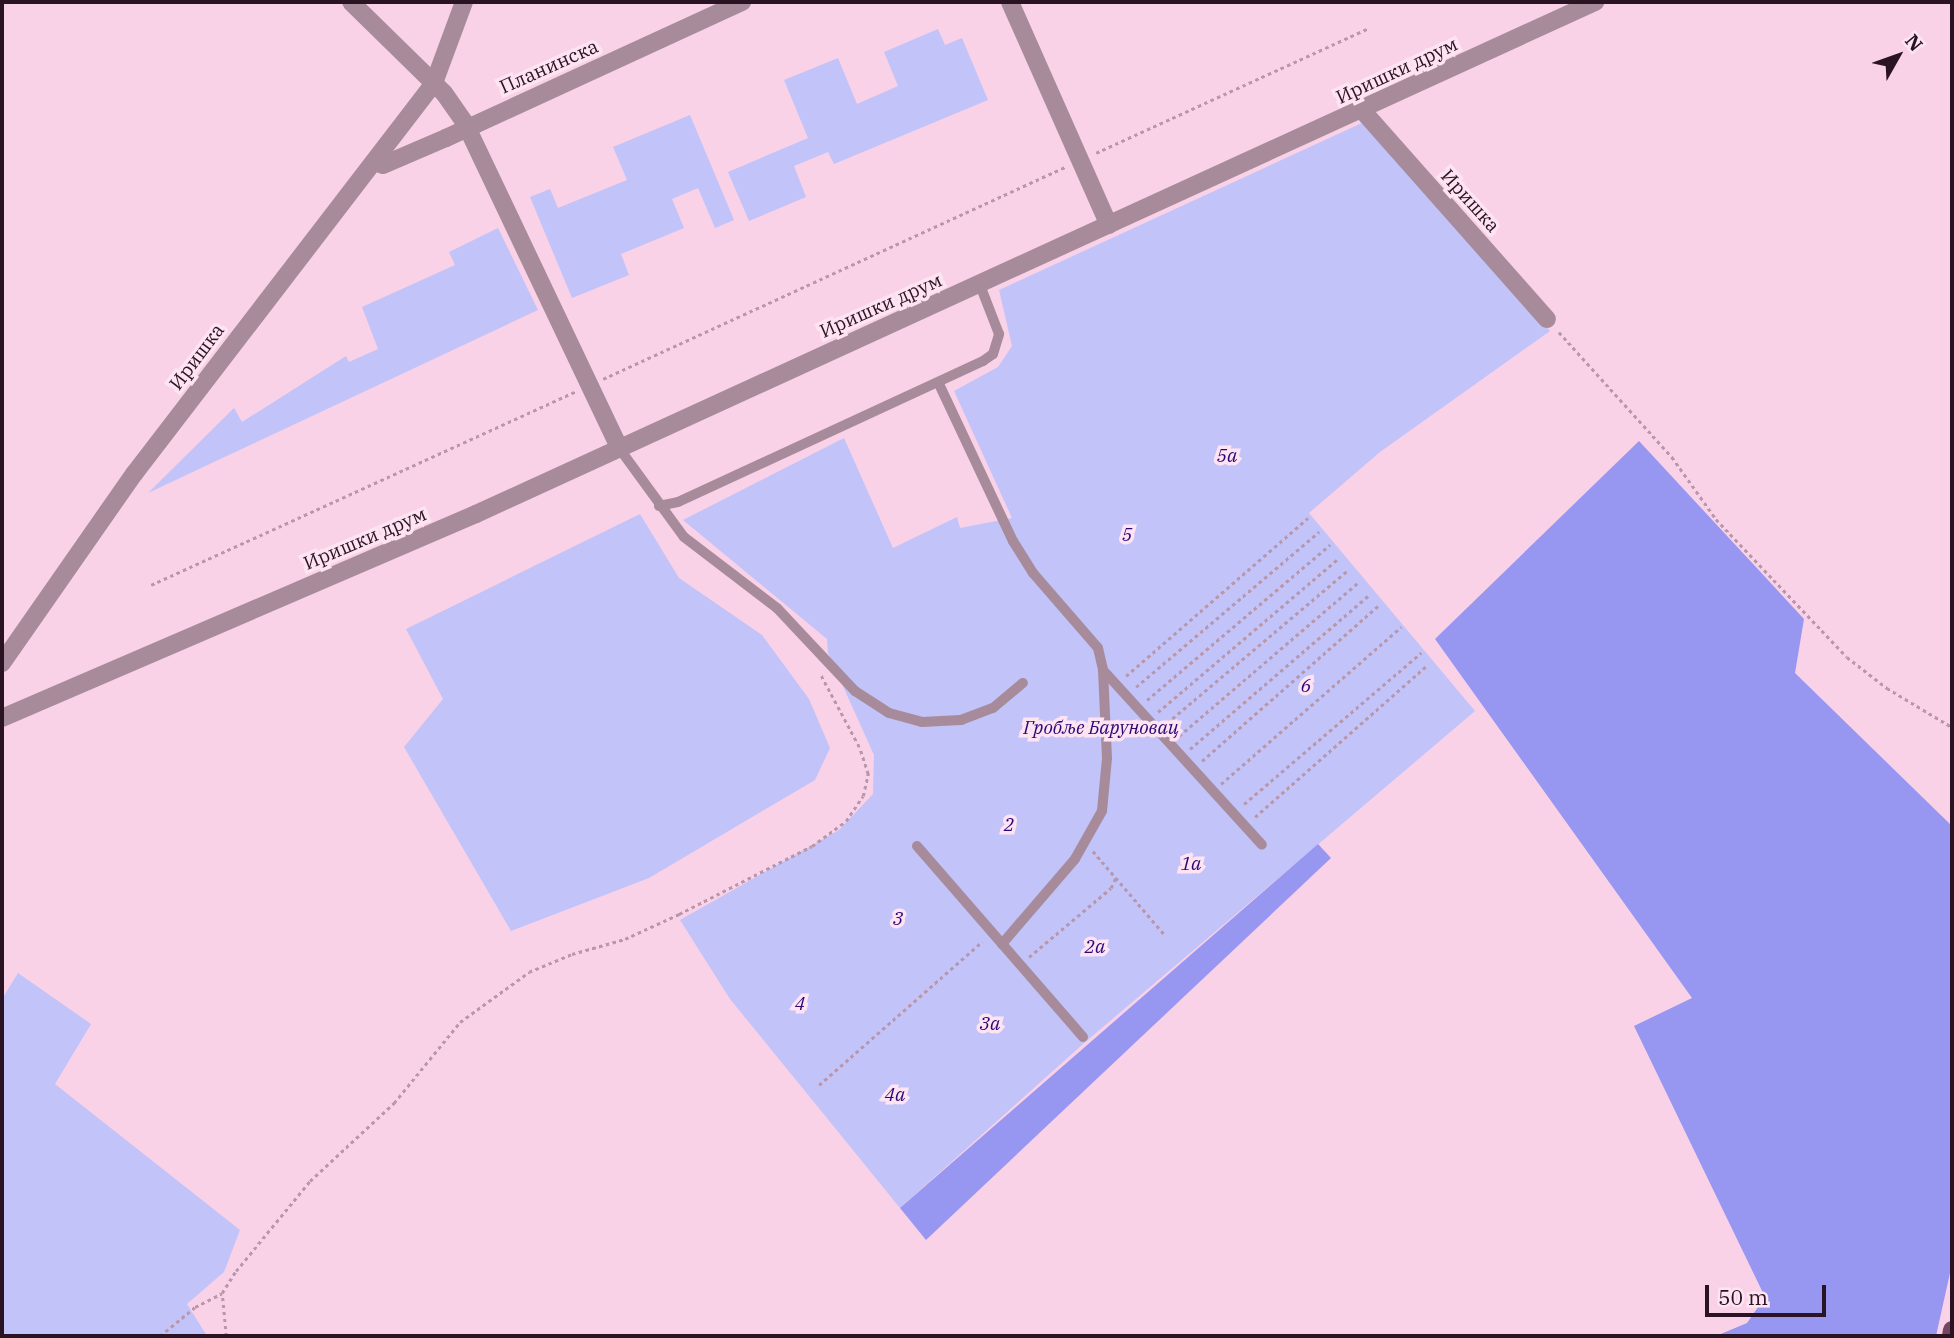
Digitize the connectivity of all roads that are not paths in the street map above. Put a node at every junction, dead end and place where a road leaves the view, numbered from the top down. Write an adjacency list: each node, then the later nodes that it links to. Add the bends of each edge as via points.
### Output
1 (351, 2): 6 (street)
2 (464, 2): 6 (street, Иришка)
3 (742, 2): 8 (street, Планинска)
4 (1010, 2): 10 (street)
5 (1595, 2): 7 (street, Иришки друм)
6 (434, 83): 8 (street); 9 (street, Иришка)
7 (1362, 110): 10 (street, Иришки друм); 12 (street, Иришка)
8 (468, 128): 9 (street, Планинска, via 383,165); 14 (street)
9 (374, 162): 16 (street, Иришка, via 93,529)
10 (1108, 225): 11 (street, Иришки друм)
11 (980, 285): 13 (lane, via 998,344 983,361); 14 (street, Иришки друм)
12 (1547, 319)
13 (939, 384): 15 (lane, via 678,502); 17 (lane, via 1009,534 1033,573 1098,648)
14 (619, 448): 15 (lane); 19 (street, Иришки друм, via 333,577)
15 (659, 506): 18 (lane, via 684,537 777,608 855,691 904,719 961,720 993,708)
16 (2, 663)
17 (1103, 670): 20 (lane); 22 (lane, via 1106,784 1102,811 1087,843 1021,928)
18 (1023, 683)
19 (2, 718)
20 (1262, 845)
21 (918, 846): 22 (lane)
22 (1002, 944): 23 (lane)
23 (1083, 1037)
24 (1952, 1330): 25 (main road)
25 (1951, 1336)

